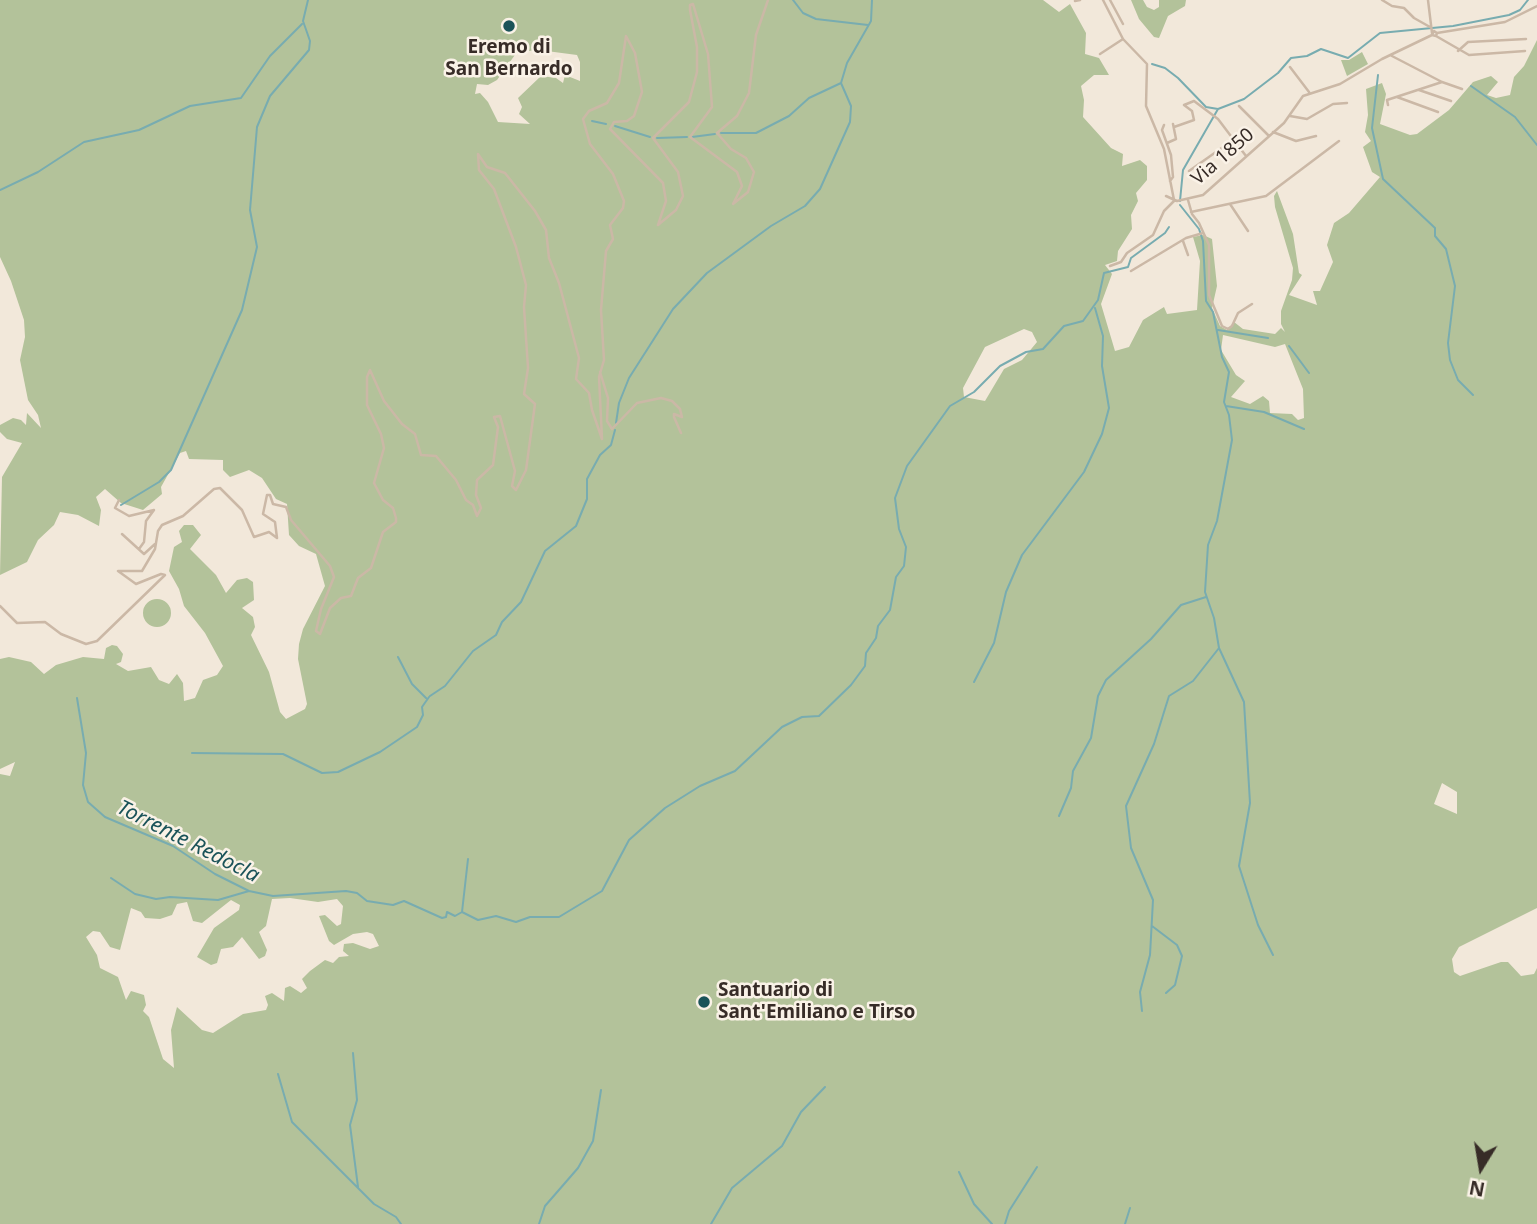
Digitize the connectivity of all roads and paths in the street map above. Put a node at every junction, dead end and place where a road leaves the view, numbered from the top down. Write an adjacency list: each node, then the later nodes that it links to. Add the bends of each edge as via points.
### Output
1 (768, 0): 51 (street, via 756,35 749,93 737,116 717,132 746,158 754,172 748,192 736,204 732,202 742,186 737,172 690,137 712,107 708,54 693,4 697,69 689,102 653,138 678,172 683,197 658,225 666,201 663,183 610,129 614,122 634,116 642,92 635,53 626,36 619,83 607,103 585,115 590,144 613,174 624,201 610,227 613,239 606,251)
2 (1103, 0): 9 (street)
3 (1110, 0): 7 (street)
4 (1382, 0): 8 (street, via 1404,8)
5 (1428, 0): 8 (street)
6 (1537, 6): 8 (street, via 1505,22)
7 (1123, 24)
8 (1433, 32): 11 (street); 14 (street)
9 (1123, 39): 13 (street); 36 (street, via 1147,64 1146,106 1164,149)
10 (1526, 39): 11 (street, via 1468,42)
11 (1458, 51): 12 (street, via 1469,55)
12 (1525, 51)
13 (1100, 54)
14 (1390, 55): 16 (street); 19 (street, via 1340,84)
15 (1290, 67): 19 (street)
16 (1442, 82): 17 (street); 18 (street)
17 (1419, 89): 20 (street); 21 (street)
18 (1462, 89)
19 (1309, 92): 26 (street, Via 1850)
20 (1397, 97): 23 (street, via 1387,100); 25 (street)
21 (1451, 102)
22 (1347, 103): 26 (street, via 1333,104 1307,119)
23 (1388, 105)
24 (1239, 106): 29 (street)
25 (1438, 112)
26 (1290, 116): 28 (street, Via 1850)
27 (1164, 125): 33 (street)
28 (1273, 132): 29 (street, Via 1850); 30 (street, via 1297,141)
29 (1269, 136): 34 (street, Via 1850)
30 (1316, 136)
31 (1233, 141): 33 (street, via 1216,117 1191,101 1184,106 1192,111 1194,120 1173,126 1176,139); 34 (street); 35 (street)
32 (1339, 141): 42 (street, via 1266,196)
33 (1167, 143): 36 (street)
34 (1246, 156): 41 (street, Via 1850, via 1203,195)
35 (1189, 171)
36 (1170, 181): 40 (street)
37 (488, 189): 38 (street)
38 (494, 191): 51 (street, via 480,170 478,154 487,167 505,173 546,230 549,258 579,358 576,379 589,393 603,439); 55 (street, via 525,280 528,368 524,394 535,404 526,470 516,490 500,416 494,417 498,427 493,465 477,480 481,508 477,516 436,456 421,455 415,434 384,401 370,370 368,405 384,448 374,483 397,518 383,532 371,568 358,578 351,596 330,608 320,634 318,621 333,572 291,520 286,507 273,504 268,494 263,514 275,522 277,538 269,532 254,537 239,505 217,488 183,516 162,525)
39 (1166, 195): 40 (street)
40 (1176, 200): 41 (street, Via 1850); 48 (street, Via 1850, via 1164,211 1153,235)
41 (1186, 200): 43 (street)
42 (1230, 204): 43 (street); 44 (street)
43 (1191, 212): 45 (street)
44 (1248, 231)
45 (1203, 233): 46 (street); 50 (street, via 1209,245 1210,297 1224,328 1232,326 1238,313)
46 (1183, 240): 47 (street); 49 (street)
47 (1188, 255)
48 (1110, 266)
49 (1131, 271)
50 (1252, 304)
51 (600, 372): 52 (street, via 612,429 643,400 661,398 677,404 682,417 674,414 674,418)
52 (681, 433)
53 (119, 500): 56 (street, via 115,508 129,516 154,510 146,521)
54 (122, 534): 56 (street)
55 (156, 543): 56 (street, via 144,554); 57 (street, via 142,571 121,569 118,573 136,584 161,574 164,577 92,643 61,634 45,622 17,622)
56 (139, 550)
57 (0, 606)

